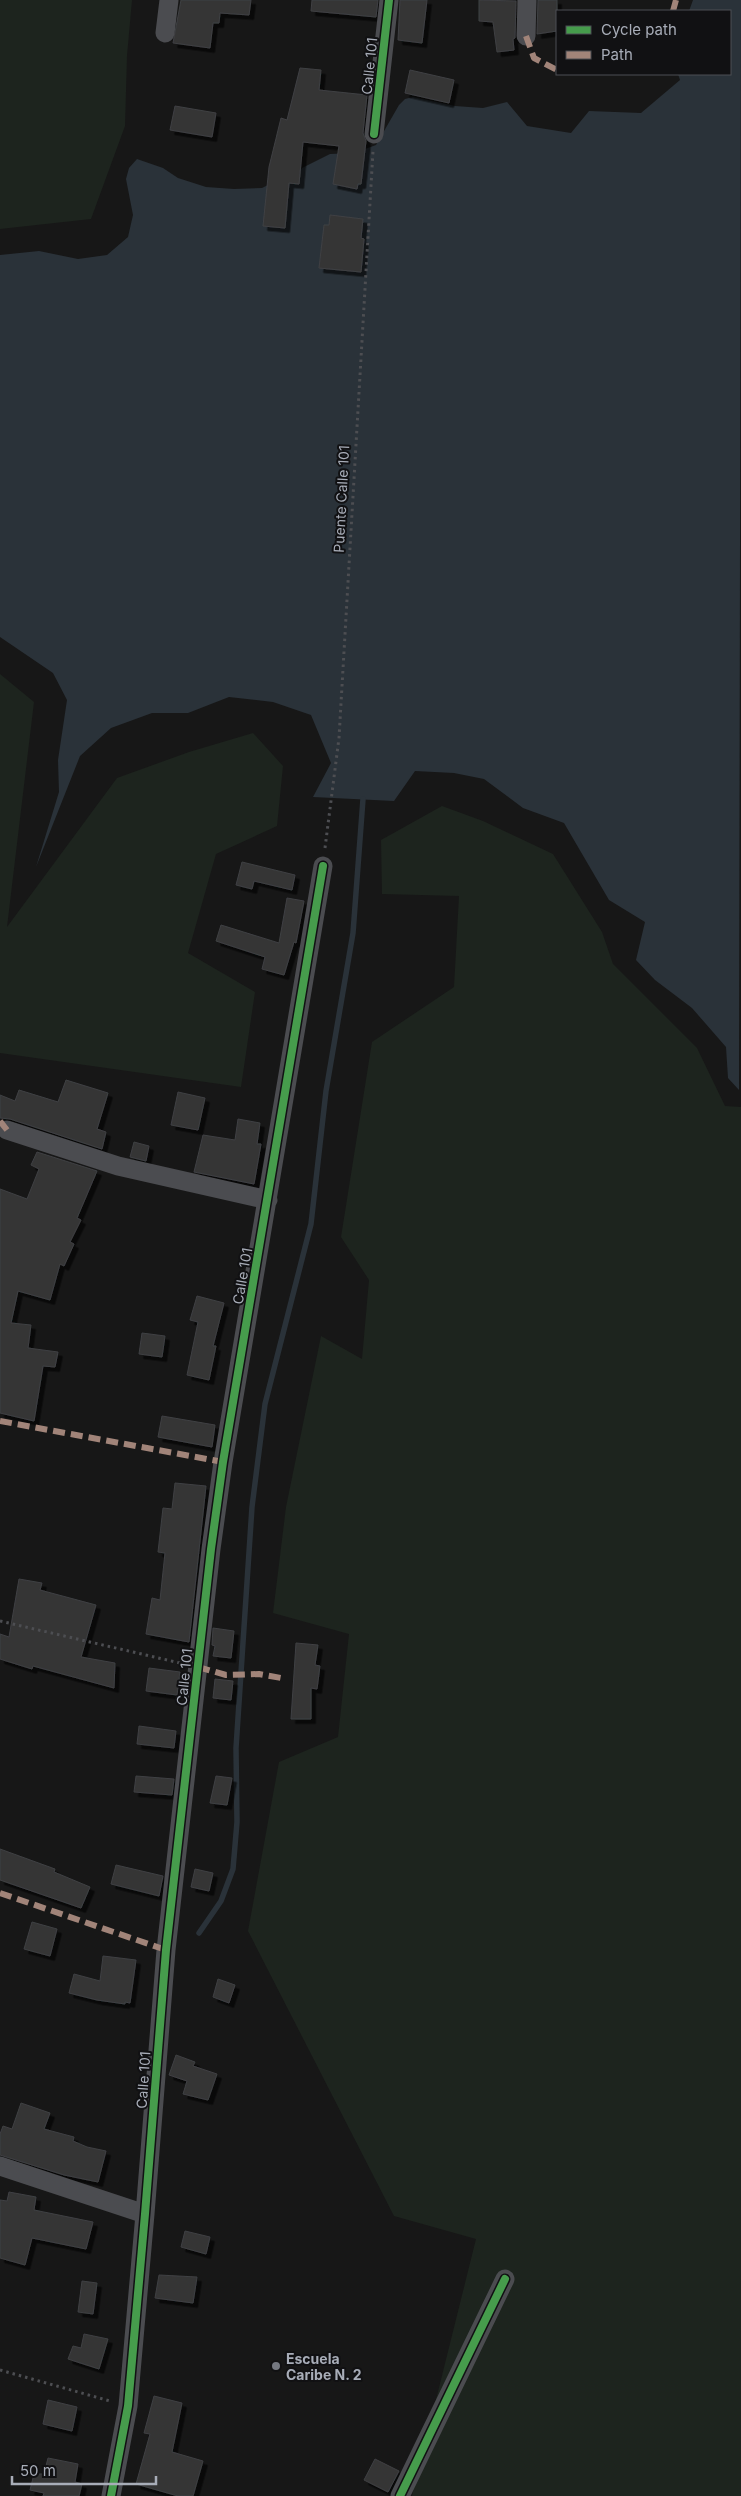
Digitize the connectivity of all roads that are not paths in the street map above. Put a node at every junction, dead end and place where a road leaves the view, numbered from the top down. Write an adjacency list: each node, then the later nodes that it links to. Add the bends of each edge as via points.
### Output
1 (168, 0): 4 (street)
2 (389, 0): 6 (street, Calle 101)
3 (527, 0): 5 (street)
4 (164, 33)
5 (526, 36)
6 (374, 134)
7 (323, 866): 9 (street, Calle 101)
8 (7, 1130): 9 (street, via 118,1166)
9 (268, 1200): 11 (street, Calle 101, via 223,1462 198,1667 166,1950)
10 (0, 2166): 11 (street)
11 (146, 2214): 13 (street, Calle 101, via 128,2406)
12 (505, 2278): 14 (street)
13 (111, 2496)
14 (400, 2496)

